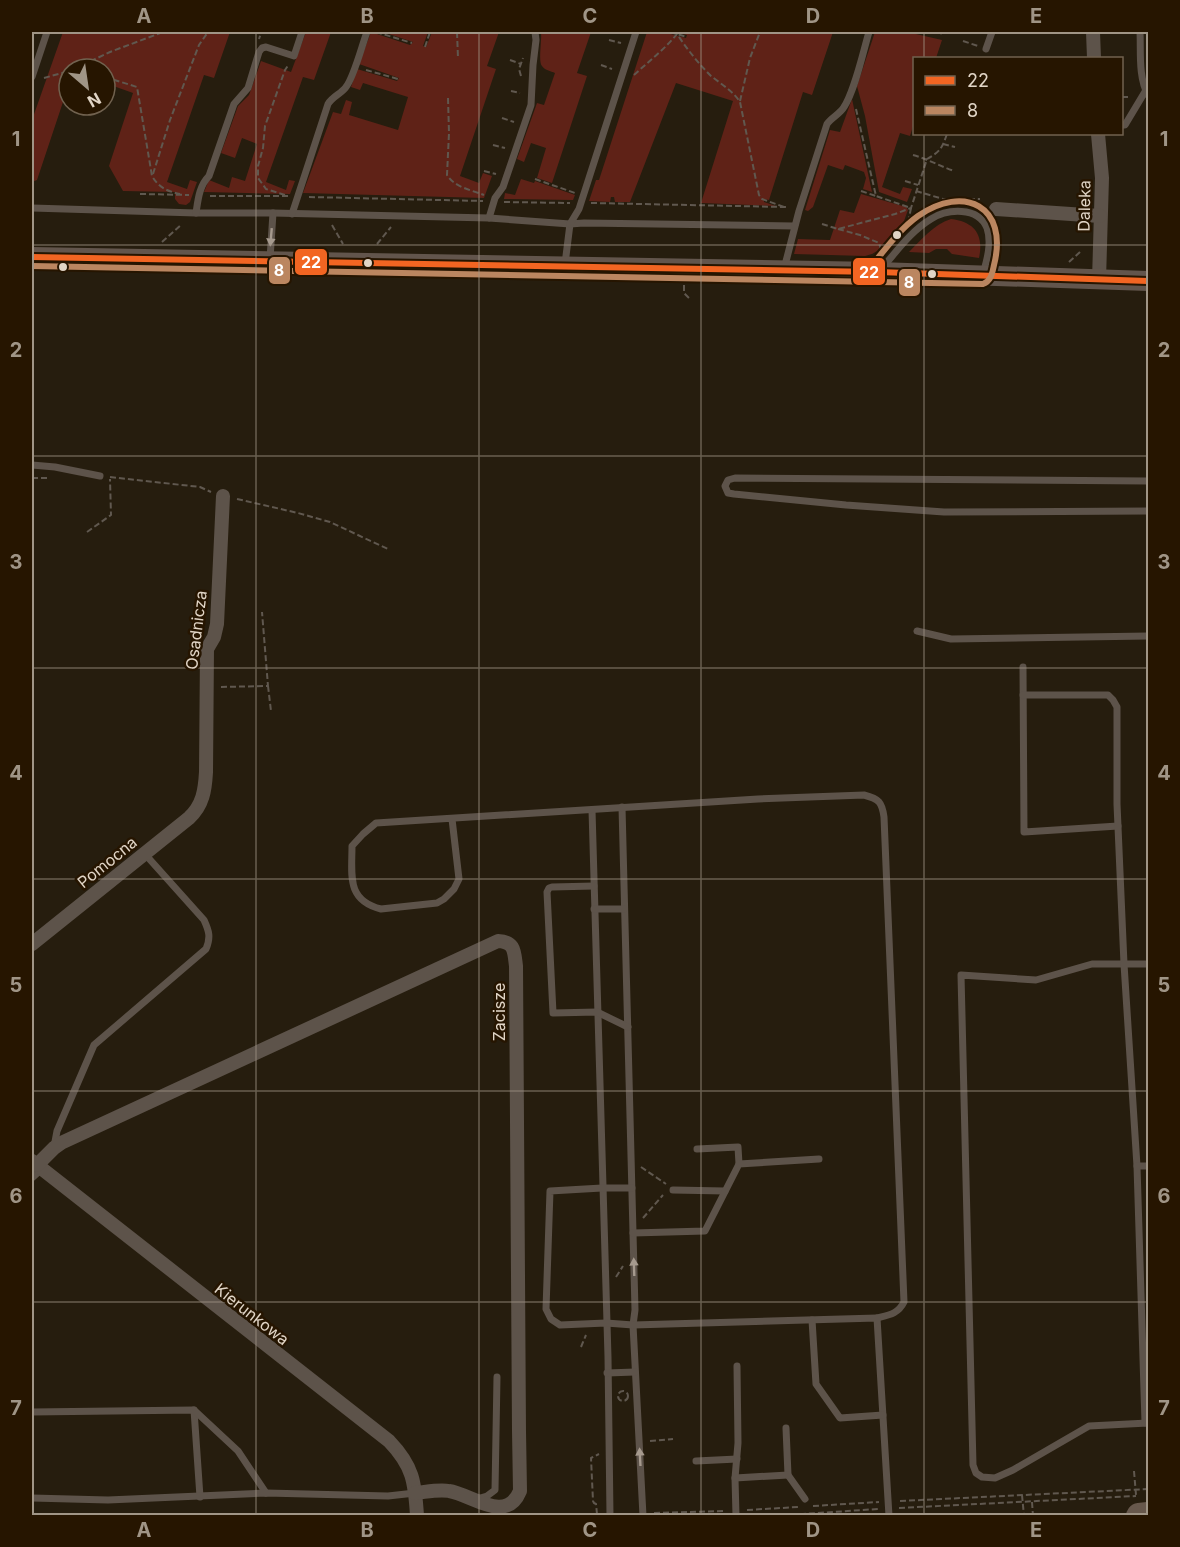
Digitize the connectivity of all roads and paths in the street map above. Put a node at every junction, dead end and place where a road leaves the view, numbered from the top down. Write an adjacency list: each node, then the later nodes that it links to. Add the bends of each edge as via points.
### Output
1 (47, 32): 37 (lane)
2 (163, 32): 28 (path)
3 (208, 32): 61 (path, via 199,45)
4 (302, 32): 27 (lane)
5 (367, 32): 79 (lane, via 349,83 328,104)
6 (377, 32): 24 (path)
7 (430, 32): 25 (path)
8 (457, 32): 30 (path)
9 (535, 32): 71 (lane, via 531,105 503,187)
10 (636, 32): 39 (lane)
11 (670, 32): 19 (path)
12 (760, 32): 46 (path)
13 (869, 32): 42 (lane)
14 (936, 32): 18 (path)
15 (992, 32): 26 (lane)
16 (1093, 32): 29 (street)
17 (1140, 32): 43 (lane)
18 (942, 33)
19 (677, 34): 20 (path); 39 (path, via 630,78); 46 (path, via 692,56)
20 (687, 36)
21 (609, 40): 23 (path)
22 (963, 41): 26 (path)
23 (621, 42)
24 (411, 43)
25 (425, 47)
26 (986, 49)
27 (294, 56): 69 (path, via 265,126 258,166 258,178 266,189); 77 (lane, via 266,47 260,50 248,88 234,104)
28 (99, 57)
29 (1094, 57)
30 (458, 58)
31 (510, 60): 32 (path)
32 (521, 64)
33 (601, 65): 34 (path)
34 (612, 69)
35 (365, 70): 38 (path)
36 (57, 75): 37 (path, via 45,79)
37 (32, 76)
38 (398, 79)
39 (621, 80): 85 (lane, via 579,209)
40 (117, 81): 61 (path, via 136,87)
41 (511, 91): 44 (path)
42 (852, 91): 70 (path); 76 (lane, via 845,106 827,124)
43 (1147, 92): 49 (lane)
44 (520, 93)
45 (448, 98): 71 (path, via 447,175 461,187)
46 (740, 102): 76 (path, via 759,195 762,200)
47 (502, 117): 48 (path)
48 (514, 122)
49 (1123, 125)
50 (947, 135): 52 (path)
51 (1098, 135): 81 (street, Daleka)
52 (943, 144): 54 (path); 57 (path, via 939,152)
53 (493, 145): 55 (path)
54 (955, 147)
55 (505, 148)
56 (913, 155): 57 (path)
57 (927, 159): 59 (path); 64 (path)
58 (484, 171): 60 (path)
59 (954, 171)
60 (496, 174)
61 (152, 176): 67 (path, via 165,190 186,195)
62 (535, 179): 68 (path)
63 (905, 181): 64 (path)
64 (918, 185): 66 (path)
65 (861, 191): 70 (path)
66 (916, 191): 72 (path, via 943,199); 74 (path)
67 (140, 194)
68 (577, 194)
69 (288, 196)
70 (876, 196): 74 (path)
71 (495, 198): 83 (lane)
72 (980, 199)
73 (32, 208): 77 (lane)
74 (911, 208): 88 (path); 89 (path)
75 (996, 209): 81 (street); 84 (lane)
76 (799, 211): 87 (lane)
77 (196, 213): 78 (lane); 90 (path)
78 (273, 213): 79 (lane); 95 (lane, one-way to 95)
79 (292, 214): 80 (lane)
80 (327, 215): 82 (lane); 91 (path)
81 (1100, 216): 101 (street, Daleka)
82 (397, 217): 83 (lane); 92 (path)
83 (489, 218): 85 (lane)
84 (980, 218): 96 (lane, via 963,211 939,214); 100 (lane, via 989,237)
85 (570, 224): 87 (lane); 98 (lane)
86 (822, 224): 89 (path)
87 (794, 226): 99 (lane)
88 (908, 226)
89 (838, 229): 96 (path, via 879,243)
90 (160, 244)
91 (343, 244)
92 (378, 244)
93 (1080, 252): 97 (path)
94 (32, 257): 95 (main road)
95 (270, 260): 98 (main road)
96 (880, 263): 99 (main road); 100 (main road)
97 (1065, 265)
98 (564, 267): 99 (main road)
99 (783, 271)
100 (982, 275): 101 (main road)
101 (1099, 280): 102 (main road)
102 (1149, 281)
103 (684, 282): 104 (path, via 684,293)
104 (691, 300)
105 (32, 465): 106 (lane)
106 (100, 476)
107 (1149, 481): 109 (lane, via 735,478 725,486 728,493 734,494 944,512)
108 (223, 496): 110 (path, via 200,487 110,477 111,515); 111 (path, via 330,522); 117 (street, Osadnicza, via 219,605 214,637 207,649)
109 (1149, 511)
110 (87, 532)
111 (390, 550)
112 (262, 612): 116 (path)
113 (917, 631): 114 (lane, via 951,639)
114 (1149, 636)
115 (1023, 668): 118 (lane)
116 (268, 686): 117 (path); 119 (path)
117 (207, 688): 120 (street, Osadnicza, via 206,772)
118 (1023, 695): 124 (lane, via 1108,696 1113,700 1117,706); 124 (lane, via 1024,832)
119 (271, 711)
120 (201, 804): 125 (street, Pomocna)
121 (622, 807): 122 (lane); 128 (lane); 149 (lane, via 864,795 876,798 883,806 904,1302 892,1315)
122 (591, 810): 123 (lane); 126 (lane)
123 (452, 819): 123 (lane, via 459,879 444,899 381,909 361,899 352,887 352,846 363,834 376,823)
124 (1118, 826): 130 (lane)
125 (144, 854): 129 (street, Pomocna); 134 (lane, via 204,920 210,940 207,949 94,1045 57,1131)
126 (594, 886): 127 (lane); 132 (lane, via 552,887 547,892 553,1013)
127 (594, 909): 128 (lane); 132 (lane)
128 (624, 909): 133 (lane)
129 (32, 944)
130 (1124, 964): 131 (lane); 139 (lane); 160 (lane, via 1092,964 1036,980 961,975 973,1465 982,1477 995,1478 1089,1426)
131 (1149, 964)
132 (597, 1012): 133 (lane); 142 (lane)
133 (628, 1027): 137 (lane)
134 (54, 1148): 141 (street, Zacisze); 176 (street, Zacisze, via 498,941 507,941 516,966 521,1484 517,1500 511,1504 490,1506)
135 (697, 1149): 138 (lane, via 738,1147)
136 (819, 1159): 138 (lane)
137 (631, 1160): 143 (lane); 144 (path)
138 (739, 1164): 145 (lane)
139 (1137, 1166): 140 (lane); 160 (lane)
140 (1149, 1166)
141 (35, 1168): 172 (street, Kierunkowa, via 388,1441 408,1466)
142 (602, 1188): 143 (lane); 148 (lane); 151 (lane, via 550,1191 546,1309 551,1320 560,1325)
143 (632, 1188): 146 (lane)
144 (673, 1190): 145 (lane); 146 (path, via 663,1196)
145 (725, 1191): 146 (lane, via 705,1231)
146 (633, 1232): 147 (lane)
147 (633, 1249): 148 (path); 152 (lane, one-way to 147)
148 (605, 1295): 151 (lane)
149 (877, 1318): 150 (lane); 159 (lane)
150 (812, 1320): 152 (lane); 159 (lane, via 816,1384 840,1418)
151 (606, 1323): 152 (lane); 155 (lane)
152 (633, 1325): 154 (lane)
153 (737, 1366): 164 (lane)
154 (635, 1372): 155 (lane); 183 (lane, one-way to 154)
155 (608, 1373): 186 (lane)
156 (498, 1377): 176 (lane, via 495,1490)
157 (194, 1410): 158 (lane); 171 (lane, via 238,1451); 174 (lane)
158 (32, 1412)
159 (883, 1415): 178 (lane)
160 (1147, 1423)
161 (786, 1428): 167 (lane)
162 (673, 1439): 163 (path)
163 (647, 1441)
164 (737, 1459): 165 (lane); 168 (lane)
165 (696, 1461)
166 (1134, 1471): 170 (path)
167 (788, 1475): 168 (lane); 177 (lane)
168 (735, 1478): 182 (lane)
169 (1149, 1489): 170 (path)
170 (1136, 1490): 173 (path); 181 (path)
171 (266, 1493): 172 (lane); 174 (lane)
172 (415, 1493): 176 (street, Zacisze, via 447,1490); 184 (street, Kierunkowa)
173 (1023, 1495): 178 (path); 179 (path)
174 (200, 1497): 175 (lane)
175 (32, 1498)
176 (475, 1499)
177 (805, 1499)
178 (888, 1501): 182 (path); 187 (lane)
179 (1023, 1502): 180 (path); 188 (path)
180 (1032, 1502): 181 (path); 189 (path)
181 (1141, 1505)
182 (736, 1513): 183 (path)
183 (643, 1514): 186 (path)
184 (417, 1515)
185 (546, 1515): 186 (path)
186 (610, 1515)
187 (889, 1515)
188 (1023, 1515)
189 (1032, 1515)

